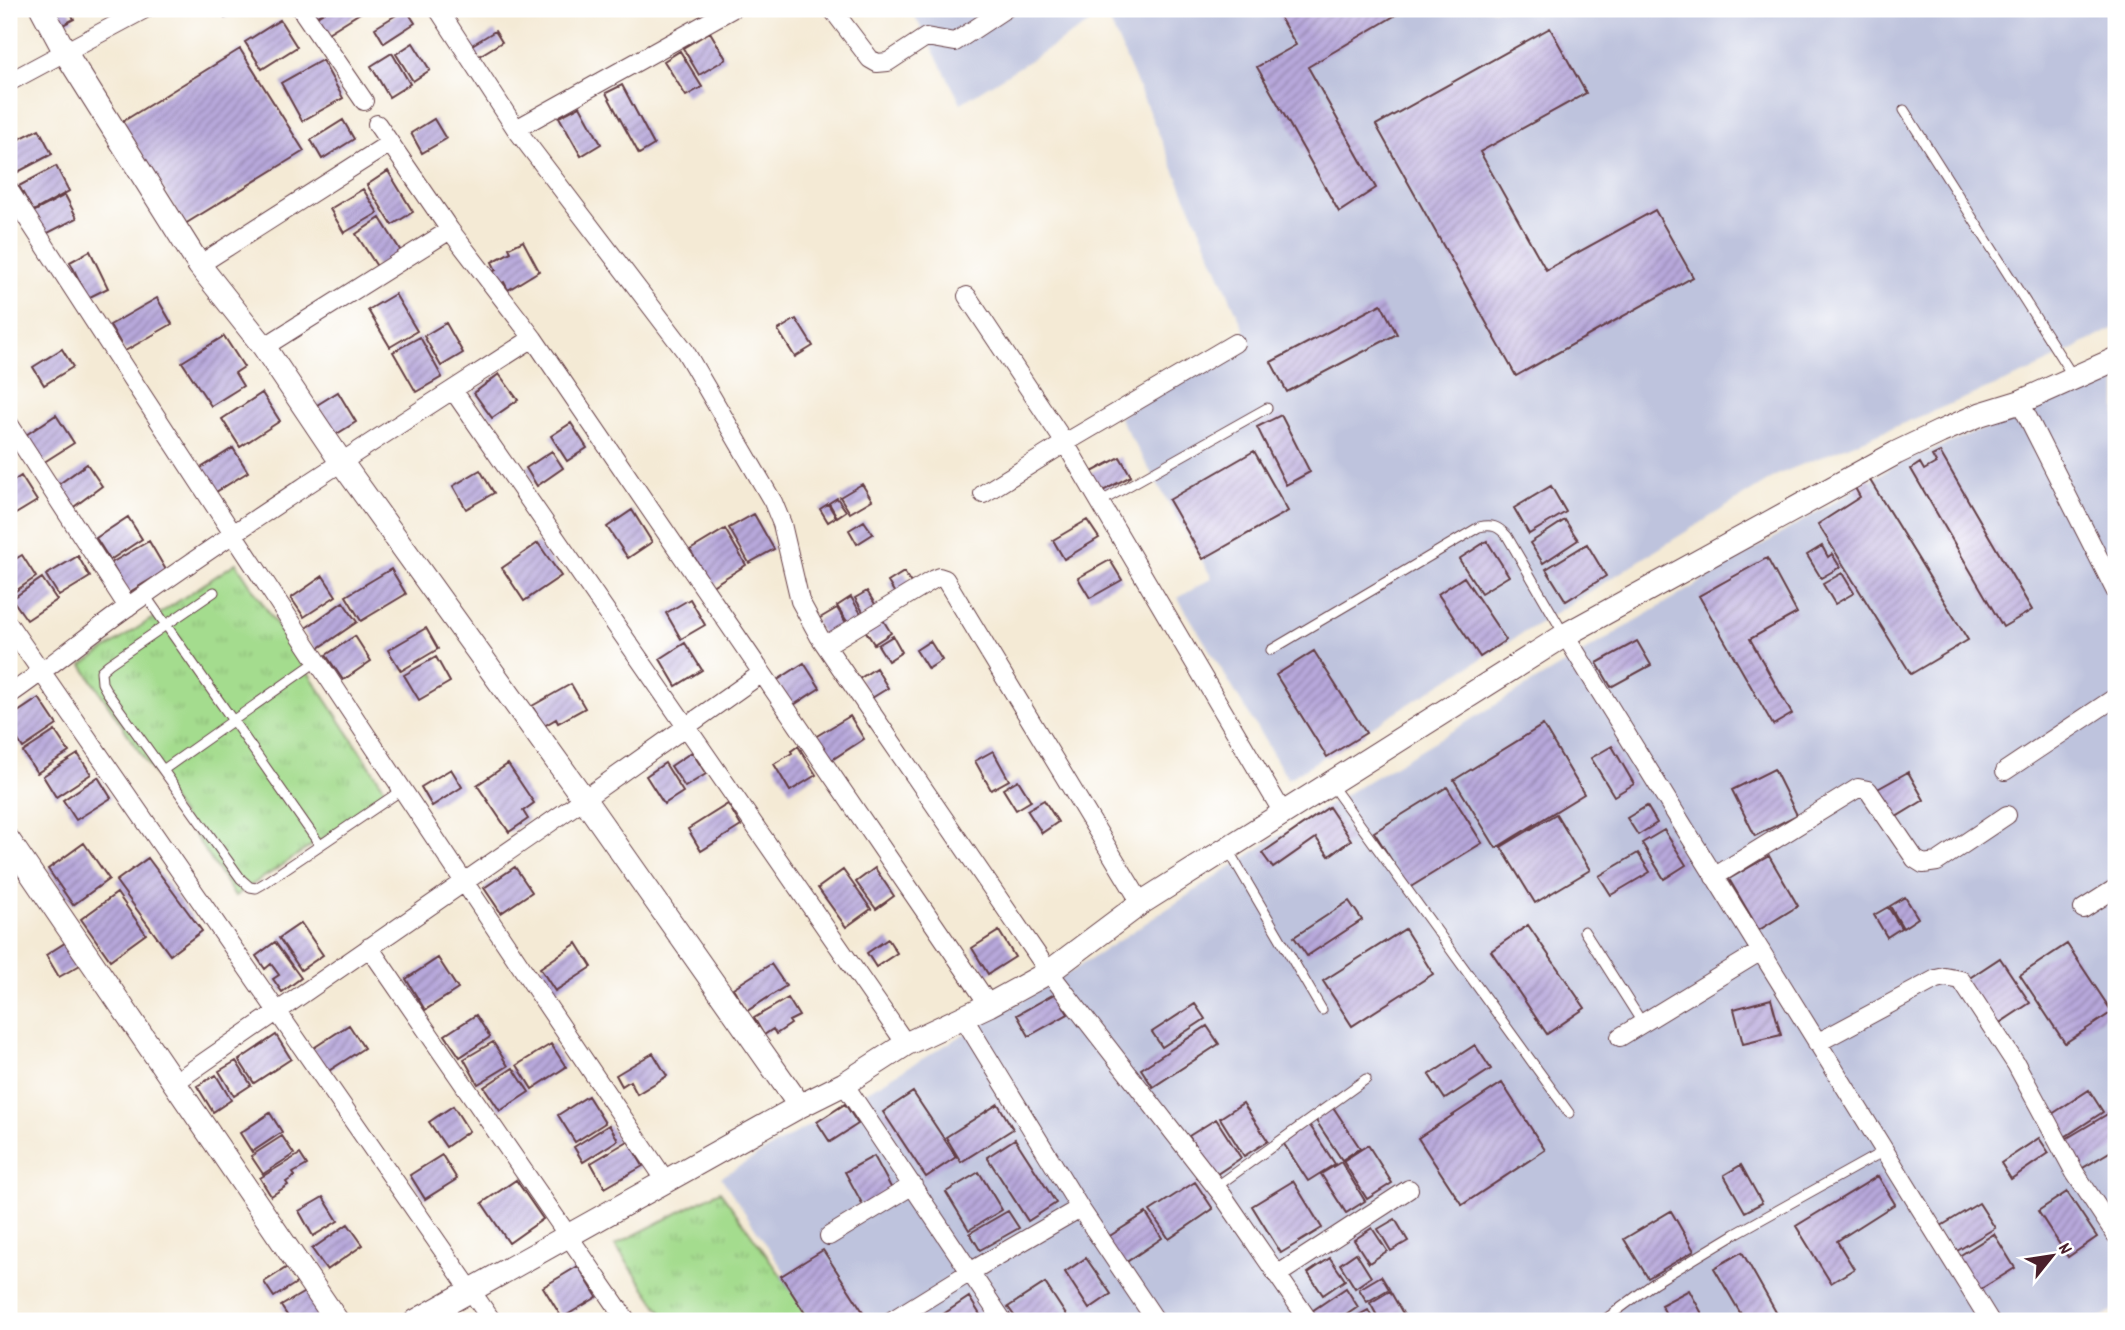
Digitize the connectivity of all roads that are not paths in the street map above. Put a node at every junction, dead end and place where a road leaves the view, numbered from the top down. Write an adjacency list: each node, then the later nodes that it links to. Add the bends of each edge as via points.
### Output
1 (42, 9): 8 (street)
2 (145, 9): 8 (street)
3 (301, 9): 10 (street)
4 (438, 9): 13 (street)
5 (732, 9): 13 (street)
6 (832, 9): 7 (street, via 877,63 888,62 926,37 955,42)
7 (1005, 9)
8 (65, 52): 9 (street); 17 (street)
9 (9, 82)
10 (364, 101)
11 (1904, 110): 23 (lane)
12 (377, 124): 14 (street)
13 (516, 129): 41 (street, via 685,351 773,502 800,601)
14 (390, 142): 16 (street); 17 (street)
15 (9, 190): 32 (street)
16 (450, 230): 19 (street); 21 (street)
17 (199, 265): 21 (street)
18 (967, 296): 28 (street)
19 (533, 338): 24 (street); 45 (street)
20 (1235, 343): 28 (street)
21 (264, 347): 29 (street)
22 (2116, 359): 23 (street)
23 (2074, 378): 25 (street)
24 (453, 390): 29 (street); 49 (street)
25 (2020, 402): 35 (street); 40 (street, via 1981,414 1896,453)
26 (1267, 408): 31 (lane)
27 (9, 424): 37 (street)
28 (1065, 443): 30 (street); 31 (street)
29 (342, 463): 32 (street); 53 (street)
30 (983, 494)
31 (1100, 502): 54 (street)
32 (233, 535): 36 (street); 60 (street)
33 (254, 578): 43 (lane)
34 (214, 592): 39 (lane)
35 (2116, 592)
36 (145, 595): 37 (street); 39 (lane)
37 (128, 607): 44 (street)
38 (9, 625): 44 (street)
39 (166, 625): 48 (lane); 50 (lane, via 109,664 100,677)
40 (1564, 635): 42 (lane, via 1507,536 1499,527 1489,525); 52 (street); 59 (street)
41 (826, 645): 62 (street, via 934,579 945,579); 67 (street)
42 (1271, 650)
43 (313, 664): 48 (lane); 57 (lane, via 397,788 393,796)
44 (42, 673): 46 (street); 70 (street)
45 (762, 673): 49 (street); 68 (street)
46 (9, 695)
47 (2116, 697): 51 (street)
48 (233, 721): 50 (lane); 57 (lane)
49 (686, 727): 53 (street); 75 (street)
50 (163, 770): 57 (lane, via 250,887 263,884)
51 (2005, 771)
52 (1330, 783): 54 (street); 80 (lane)
53 (584, 799): 60 (street); 79 (street)
54 (1283, 813): 58 (street)
55 (2007, 815): 59 (street, via 1937,862 1923,864 1868,790 1857,788)
56 (9, 841): 77 (street)
57 (320, 845)
58 (1227, 848): 62 (street); 69 (lane)
59 (1714, 877): 66 (street)
60 (463, 883): 65 (street); 82 (street)
61 (2116, 888): 63 (street)
62 (1141, 903): 67 (street)
63 (2083, 909)
64 (1584, 931): 72 (lane)
65 (369, 947): 70 (street); 87 (street)
66 (1760, 951): 72 (street); 74 (street)
67 (1049, 972): 68 (street); 84 (street)
68 (989, 1005): 71 (street)
69 (1322, 1010)
70 (277, 1011): 77 (street); 92 (street)
71 (963, 1017): 75 (street); 86 (street)
72 (1643, 1024): 73 (street)
73 (1620, 1037)
74 (1817, 1043): 81 (street); 88 (street, via 1936,979 1961,979)
75 (906, 1044): 78 (street)
76 (1366, 1079): 84 (lane)
77 (174, 1083): 93 (street)
78 (844, 1084): 79 (street); 83 (street)
79 (800, 1106): 82 (street)
80 (1569, 1113)
81 (1884, 1151): 101 (lane, via 1734,1234); 102 (street)
82 (666, 1181): 87 (street)
83 (912, 1185): 89 (street); 90 (street)
84 (1216, 1187): 91 (street)
85 (1409, 1189): 91 (street)
86 (1080, 1208): 90 (street); 99 (street)
87 (568, 1236): 92 (street); 96 (street)
88 (2116, 1236)
89 (829, 1237)
90 (970, 1272): 97 (street); 98 (street)
91 (1277, 1275): 100 (street)
92 (470, 1290): 94 (street); 95 (street)
93 (337, 1321)
94 (415, 1321)
95 (492, 1321)
96 (627, 1321)
97 (891, 1321)
98 (1003, 1321)
99 (1156, 1321)
100 (1309, 1321)
101 (1603, 1321)
102 (1990, 1321)

